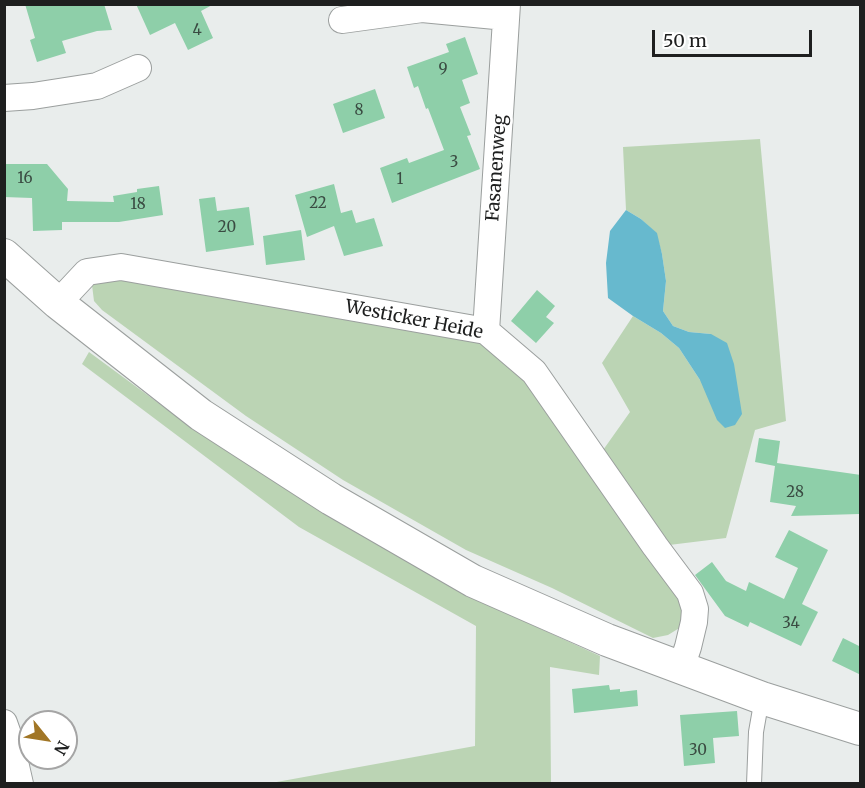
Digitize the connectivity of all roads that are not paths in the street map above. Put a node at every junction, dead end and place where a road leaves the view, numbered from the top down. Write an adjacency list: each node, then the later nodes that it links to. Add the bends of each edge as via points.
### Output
1 (507, 11): 2 (street, via 422,9); 7 (street, Fasanenweg)
2 (342, 20)
3 (138, 68): 4 (street, via 97,86)
4 (4, 98)
5 (4, 255): 6 (street)
6 (58, 303): 7 (street, Westicker Heide, via 87,272 121,267); 8 (street, via 201,415 331,499 473,581)
7 (486, 331): 8 (street, Westicker Heide, via 534,372 690,593 694,622)
8 (681, 668): 9 (street)
9 (762, 698): 11 (street); 13 (lane)
10 (4, 723): 12 (street)
11 (861, 729)
12 (20, 783)
13 (754, 783)

